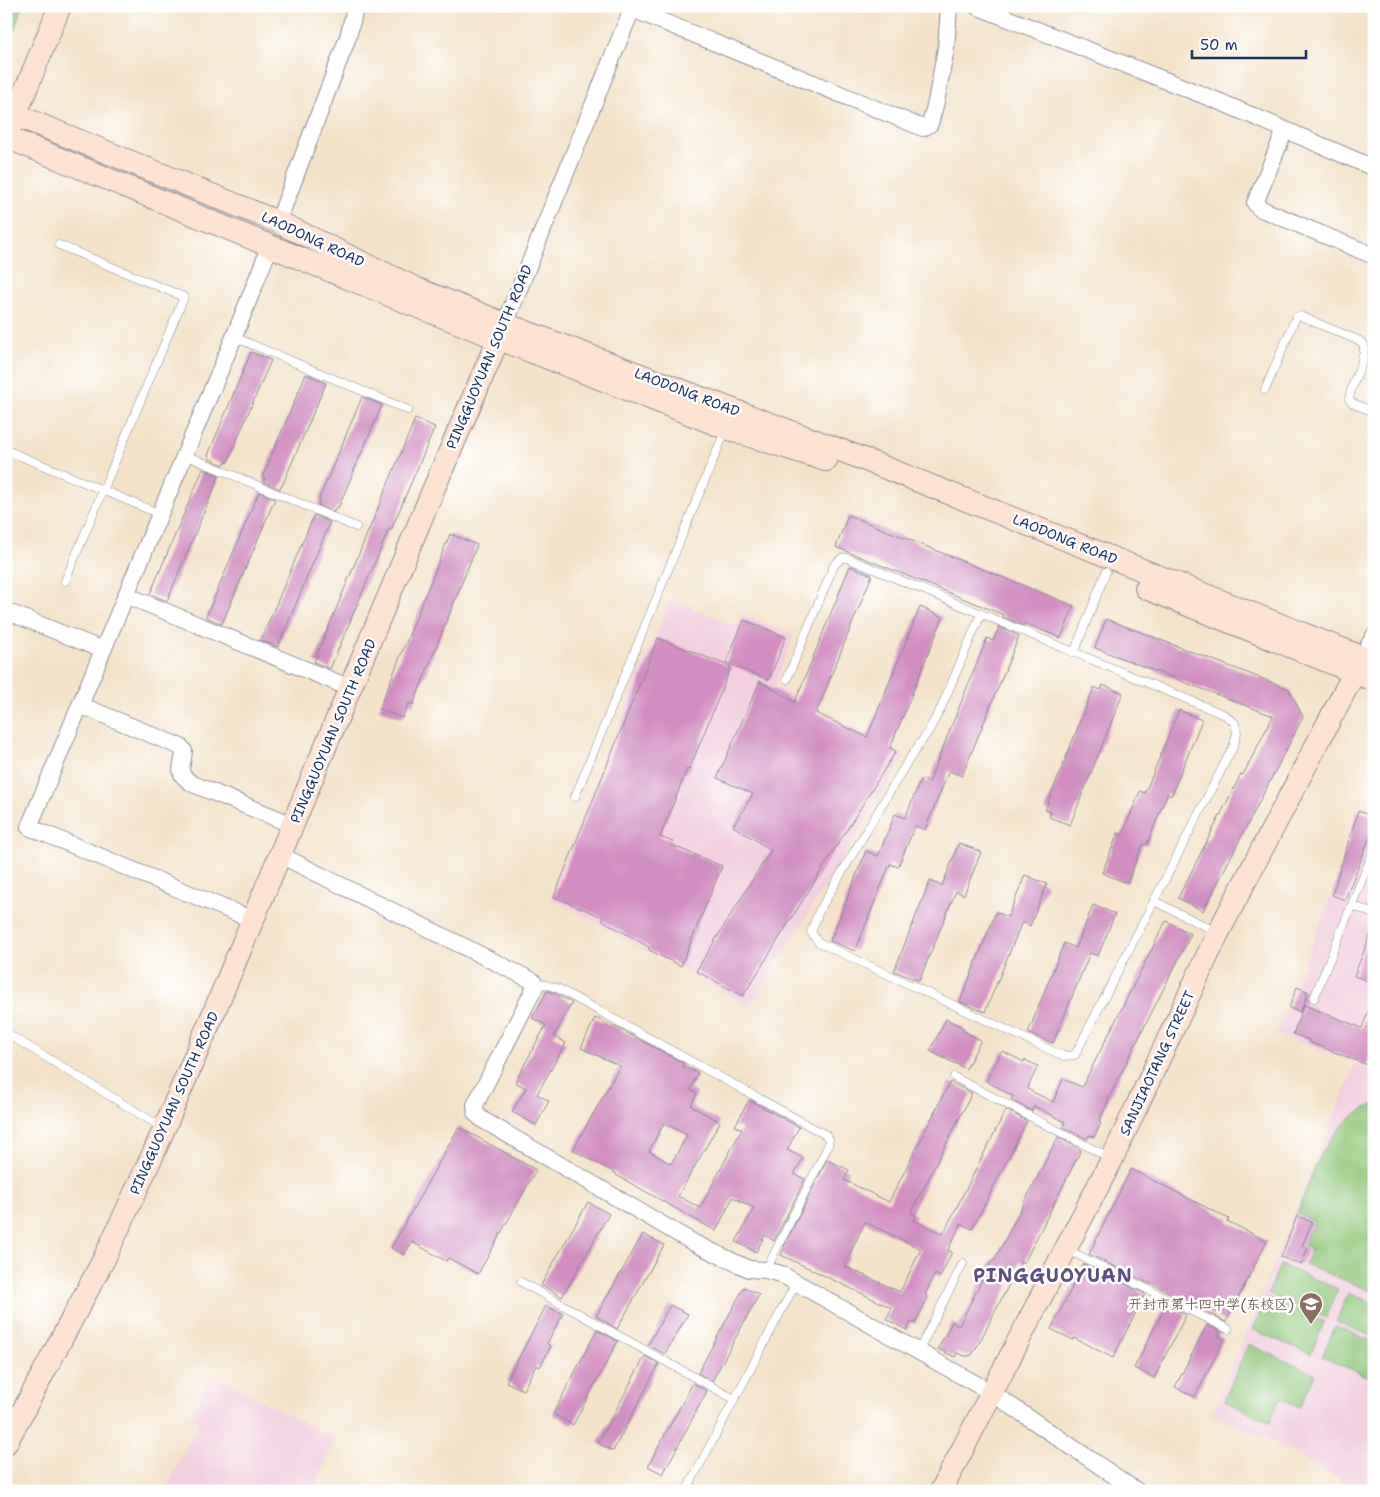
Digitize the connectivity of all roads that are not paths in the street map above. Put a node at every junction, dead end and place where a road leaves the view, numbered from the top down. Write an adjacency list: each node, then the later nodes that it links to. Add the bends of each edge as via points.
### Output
1 (60, 6): 6 (street)
2 (355, 6): 10 (street, via 348,37)
3 (949, 6): 5 (street, via 946,48 936,102 930,124 923,128)
4 (976, 6): 7 (street)
5 (633, 7): 14 (street, PINGGUOYUAN SOUTH ROAD)
6 (11, 113): 8 (street); 10 (street, LAODONG ROAD)
7 (1285, 130): 9 (street); 13 (street, via 1254,203 1259,208)
8 (6, 136): 12 (street, LAODONG ROAD)
9 (1374, 168)
10 (278, 222): 14 (street, LAODONG ROAD)
11 (59, 245): 22 (lane, via 184,297)
12 (270, 246): 14 (street, LAODONG ROAD); 15 (street)
13 (1374, 256)
14 (502, 331): 19 (street, LAODONG ROAD); 33 (street, LAODONG ROAD, via 853,455); 35 (street, PINGGUOYUAN SOUTH ROAD)
15 (234, 337): 17 (lane); 21 (street)
16 (1265, 390): 18 (lane, via 1296,318 1300,316 1360,340 1364,345 1349,399)
17 (408, 410)
18 (1374, 412)
19 (726, 428): 25 (street, LAODONG ROAD, via 847,467); 37 (lane)
20 (6, 450): 22 (lane)
21 (185, 455): 23 (street); 24 (lane)
22 (103, 490): 23 (lane); 26 (lane)
23 (160, 514): 27 (street)
24 (356, 527)
25 (1106, 572): 32 (lane); 33 (street, LAODONG ROAD)
26 (65, 581)
27 (126, 595): 31 (street); 35 (street)
28 (6, 611): 31 (street)
29 (981, 614): 32 (lane); 34 (lane, via 842,558 834,564); 41 (lane, via 928,732 819,911 812,932 818,942 1063,1056 1075,1055)
30 (1374, 636): 33 (street, SANJIAOTANG STREET)
31 (103, 650): 36 (street)
32 (1074, 654): 41 (lane, via 1225,715 1235,723 1237,733 1233,747)
33 (1366, 668): 45 (street, SANJIAOTANG STREET)
34 (787, 679)
35 (350, 688): 38 (street, PINGGUOYUAN SOUTH ROAD)
36 (80, 706): 38 (street, via 181,748 184,752 180,770 183,778 193,784); 44 (street, via 29,826)
37 (576, 797)
38 (293, 825): 40 (street, PINGGUOYUAN SOUTH ROAD)
39 (1374, 850): 42 (lane)
40 (280, 855): 44 (street, PINGGUOYUAN SOUTH ROAD); 46 (street)
41 (1154, 901): 45 (lane)
42 (1352, 905): 43 (lane); 47 (lane)
43 (1374, 914)
44 (253, 920): 50 (street, PINGGUOYUAN SOUTH ROAD)
45 (1218, 933): 51 (street, SANJIAOTANG STREET)
46 (533, 981): 54 (street, via 535,987 475,1105 476,1114 694,1243 749,1269); 54 (lane, via 558,988 826,1135 828,1146)
47 (1314, 998)
48 (6, 1034): 50 (lane)
49 (954, 1077): 51 (lane)
50 (164, 1129): 61 (street, PINGGUOYUAN SOUTH ROAD, via 104,1259)
51 (1112, 1159): 52 (street, SANJIAOTANG STREET)
52 (1066, 1249): 57 (lane); 59 (street, SANJIAOTANG STREET)
53 (963, 1263): 58 (lane)
54 (766, 1270): 56 (street)
55 (521, 1282): 60 (lane)
56 (796, 1283): 58 (street); 60 (lane)
57 (1228, 1329)
58 (918, 1352): 59 (street)
59 (992, 1393): 63 (street, SANJIAOTANG STREET); 64 (street)
60 (734, 1399): 62 (lane)
61 (6, 1443)
62 (686, 1491)
63 (941, 1491)
64 (1137, 1491)

